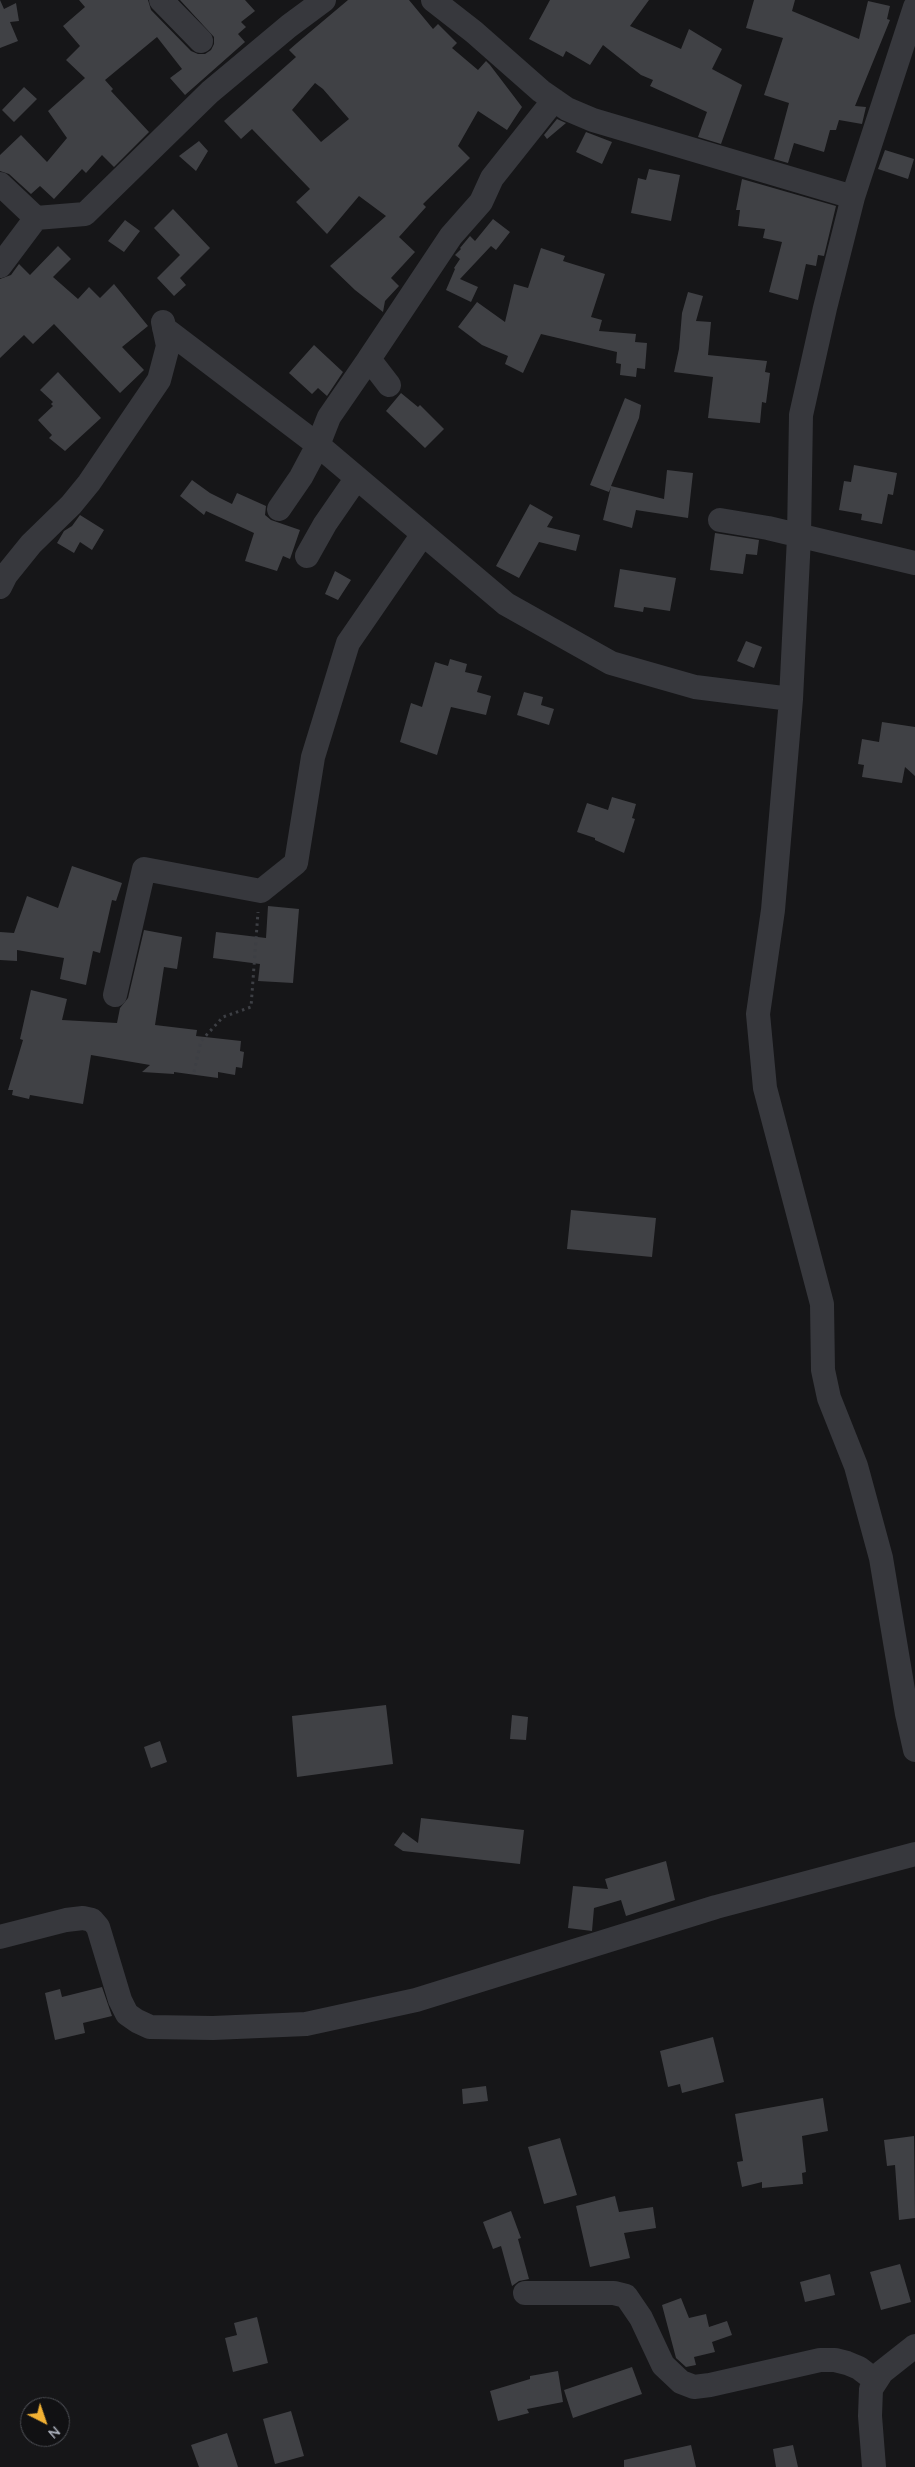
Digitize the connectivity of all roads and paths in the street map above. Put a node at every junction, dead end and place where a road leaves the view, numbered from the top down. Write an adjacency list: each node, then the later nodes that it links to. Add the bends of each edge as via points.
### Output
1 (161, 0): 5 (street)
2 (324, 0): 9 (street, via 210,92 85,214)
3 (433, 0): 6 (street)
4 (915, 7): 8 (street)
5 (201, 41)
6 (554, 100): 8 (street, via 593,120); 11 (street, via 492,178 481,202 451,236)
7 (0, 184): 9 (street)
8 (853, 197): 18 (street, via 801,415)
9 (36, 218): 10 (street)
10 (0, 266)
11 (369, 359): 12 (street); 13 (street, via 329,417)
12 (389, 385)
13 (318, 445): 14 (street); 15 (street); 21 (street, via 164,325 168,346 159,380 89,482 71,505 31,544)
14 (356, 479): 17 (street); 19 (street)
15 (279, 509)
16 (720, 520): 18 (street)
17 (423, 534): 22 (street, via 506,604 611,663 695,687); 23 (street, via 348,643 313,757 296,863)
18 (799, 537): 20 (street); 22 (street)
19 (307, 556)
20 (915, 563)
21 (0, 587)
22 (791, 699): 26 (street, via 774,910 758,1014 759,1045 765,1088 822,1304 823,1370 856,1466 881,1558)
23 (261, 891): 24 (street, via 144,869); 25 (path, via 251,1007 223,1017 201,1041)
24 (114, 995)
25 (194, 1072)
26 (915, 1750)
27 (915, 1854): 28 (street, via 716,1906 416,2000 306,2024 150,2027 127,2014 123,2007 98,1927 92,1920 66,1920)
28 (0, 1936)
29 (525, 2293): 31 (street, via 614,2293 626,2296 641,2318 663,2365 681,2382 694,2387 820,2360 847,2363)
30 (915, 2346): 31 (street, via 882,2372)
31 (876, 2381): 32 (street, via 870,2398)
32 (874, 2467)

